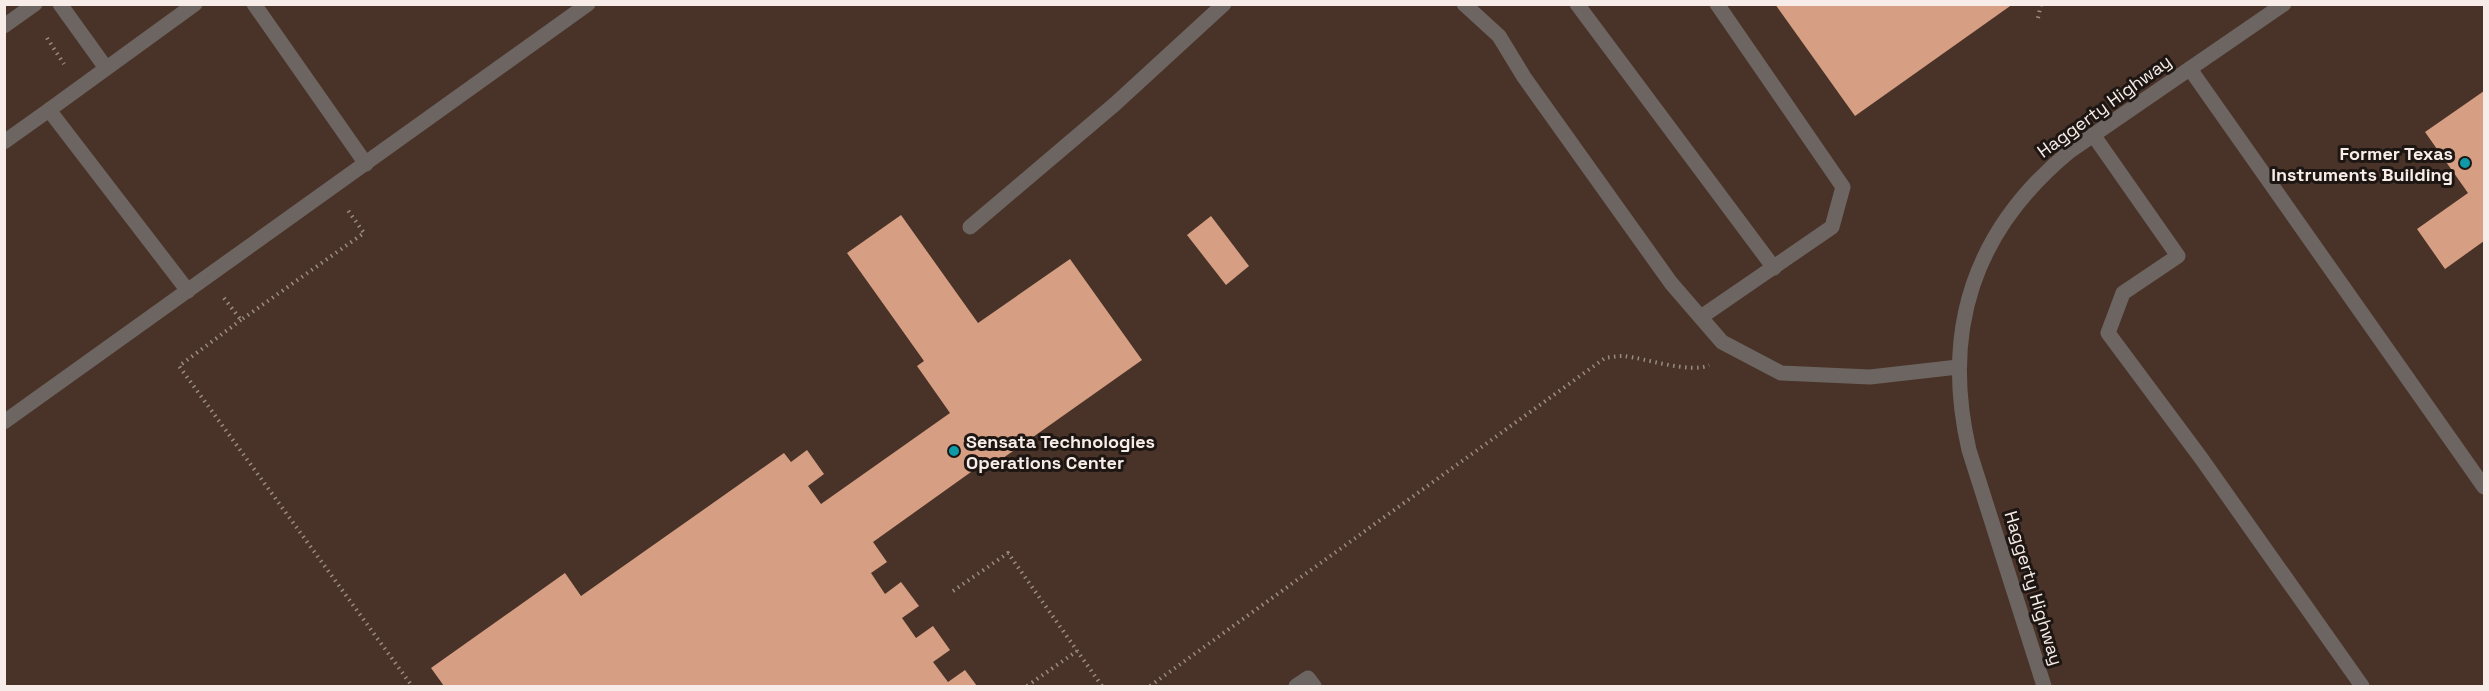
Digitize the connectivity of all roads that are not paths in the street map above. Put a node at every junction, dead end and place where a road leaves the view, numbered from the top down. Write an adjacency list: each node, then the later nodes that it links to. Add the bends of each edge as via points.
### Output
1 (35, 4): 12 (street)
2 (60, 4): 13 (street)
3 (195, 4): 11 (street)
4 (254, 4): 18 (street)
5 (588, 4): 18 (street)
6 (1224, 4): 19 (street, via 1115,104)
7 (1464, 4): 22 (street, via 1499,36 1671,283)
8 (1577, 4): 20 (street)
9 (1717, 4): 20 (street, via 1843,188 1832,228)
10 (2284, 4): 14 (street, Haggerty Highway)
11 (176, 10): 13 (street)
12 (4, 26)
13 (106, 68): 15 (street)
14 (2190, 69): 16 (street, Haggerty Highway); 25 (street)
15 (49, 110): 17 (street); 21 (street)
16 (2094, 136): 23 (street, Haggerty Highway, via 2049,169 2011,210 1996,234 1983,258 1965,311); 29 (street, via 2178,256 2123,293 2108,333)
17 (4, 142)
18 (366, 164): 21 (street)
19 (970, 226)
20 (1774, 268): 22 (street)
21 (188, 291): 24 (street)
22 (1701, 317): 23 (street, via 1722,342 1781,373 1870,376)
23 (1958, 367): 28 (street, Haggerty Highway, via 1969,450)
24 (4, 422)
25 (2484, 487)
26 (1296, 687): 27 (street, via 1308,678)
27 (1314, 687)
28 (2044, 687)
29 (2362, 687)

